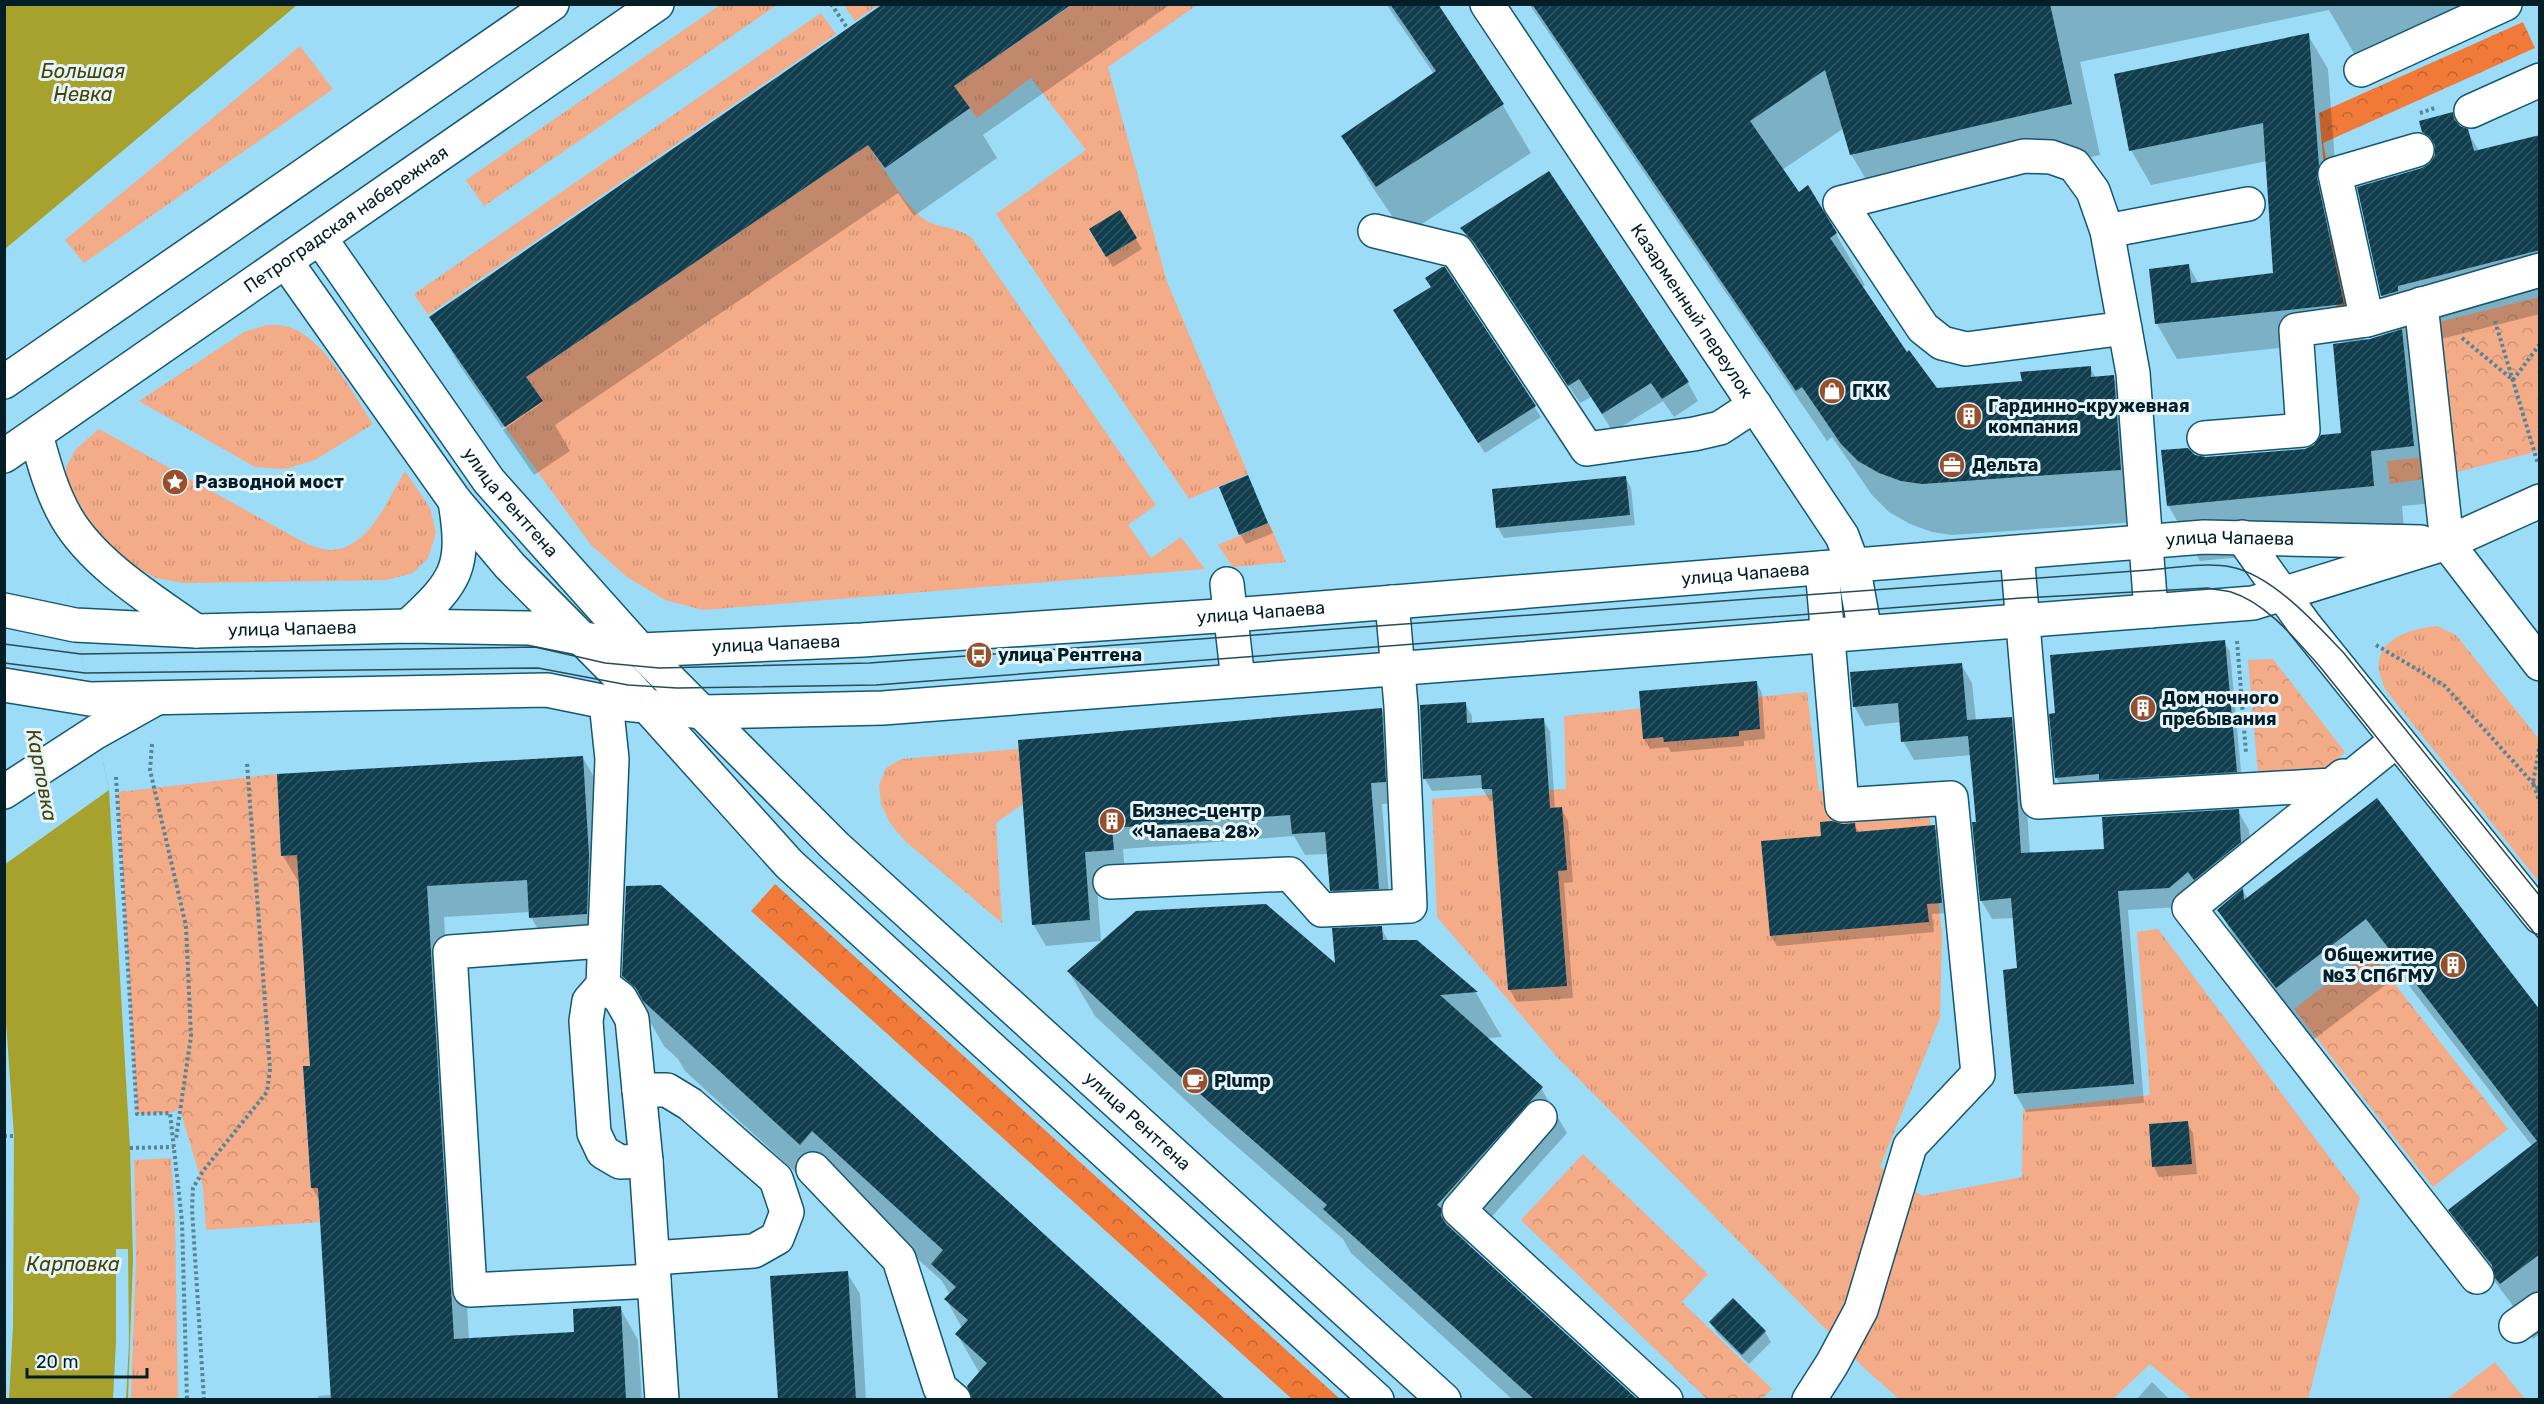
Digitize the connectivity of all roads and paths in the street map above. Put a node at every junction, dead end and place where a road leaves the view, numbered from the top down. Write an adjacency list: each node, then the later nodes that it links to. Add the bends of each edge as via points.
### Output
1 (552, 4): 22 (street)
2 (657, 4): 14 (street, Петроградская набережная)
3 (831, 4): 6 (path)
4 (1487, 4): 24 (street, Казарменный переулок)
5 (2505, 4): 7 (street)
6 (848, 29)
7 (2361, 70)
8 (2540, 81): 9 (street)
9 (2470, 111)
10 (2417, 150): 19 (street, via 2335,174)
11 (2248, 204): 13 (street)
12 (1374, 231): 24 (street, via 1456,251 1587,449 1719,428)
13 (2107, 231): 20 (street); 20 (street, via 2093,191 2074,165 2051,157 2024,156 1840,203 1923,328 1942,343 1966,349)
14 (320, 238): 15 (street, Петроградская набережная); 49 (street, улица Рентгена, via 489,481)
15 (286, 262): 25 (street, Петроградская набережная); 29 (street)
16 (2540, 270): 17 (street)
17 (2484, 286): 18 (street); 23 (path)
18 (2421, 304): 19 (street); 23 (path); 33 (street)
19 (2367, 320): 26 (street, via 2296,330 2303,430)
20 (2125, 328): 32 (street, via 2133,373)
21 (2540, 344): 23 (path)
22 (13, 376)
23 (2513, 380): 28 (path)
24 (1755, 405): 35 (street, Казарменный переулок, via 1842,536)
25 (36, 435): 27 (street, Петроградская набережная); 44 (street, via 50,483 66,518 92,549 136,588)
26 (2204, 438)
27 (4, 456)
28 (2538, 464)
29 (455, 501): 42 (street, via 460,534 458,566 440,596); 47 (street, via 510,566)
30 (2540, 501): 33 (street, улица Чапаева)
31 (2242, 537): 32 (street, улица Чапаева); 33 (street, улица Чапаева); 36 (street)
32 (2146, 542): 34 (street, улица Чапаева); 40 (street)
33 (2447, 543): 36 (street, улица Чапаева); 50 (street)
34 (2017, 553): 35 (street, улица Чапаева); 41 (street)
35 (1837, 567): 38 (street, улица Чапаева); 45 (street, Казарменный переулок); 46 (street)
36 (2282, 595): 40 (street, улица Чапаева, via 2253,603); 58 (street)
37 (1229, 600): 38 (street, улица Чапаева); 49 (street, улица Чапаева, via 862,640); 52 (street)
38 (1392, 602): 51 (street)
39 (4, 610): 44 (street, улица Чапаева, via 75,625)
40 (2151, 611): 41 (street, улица Чапаева)
41 (2024, 620): 45 (street, улица Чапаева); 64 (street, via 2038,802)
42 (408, 626): 44 (street, улица Чапаева); 47 (street, улица Чапаева, via 530,628)
43 (2236, 630): 64 (path)
44 (196, 631)
45 (1865, 632): 46 (street, улица Чапаева)
46 (1828, 635): 51 (street, улица Чапаева); 91 (street, via 1842,805 1951,798 1978,1074 1910,1146 1861,1310)
47 (582, 640): 49 (street, улица Чапаева); 56 (street)
48 (2376, 645): 63 (path, via 2445,686)
49 (640, 650): 57 (street, улица Рентгена)
50 (2540, 664)
51 (1398, 668): 52 (street, улица Чапаева); 68 (street, via 1410,906 1322,910 1290,874)
52 (1238, 680): 57 (street, улица Чапаева, via 883,708)
53 (4, 686): 54 (street, улица Чапаева, via 90,699)
54 (155, 698): 55 (street, улица Чапаева, via 546,690); 66 (street, улица Чапаева)
55 (606, 702): 56 (street, улица Чапаева); 70 (street, via 612,759)
56 (646, 706): 57 (street, улица Чапаева); 81 (street, via 789,864)
57 (703, 712): 80 (street, улица Рентгена, via 835,846)
58 (2395, 738): 64 (street, via 2331,785); 69 (street); 83 (street, via 2189,908)
59 (2540, 743): 63 (path)
60 (247, 763): 85 (path, via 270,1069 267,1092 193,1188)
61 (150, 770): 76 (path, via 186,926 191,1036)
62 (116, 777): 76 (path, via 137,1114 170,1113)
63 (2533, 783): 65 (path); 67 (path)
64 (2249, 790)
65 (2540, 791)
66 (4, 792)
67 (2540, 803)
68 (1110, 882)
69 (2540, 918)
70 (603, 941): 71 (street); 82 (street, via 450,952 470,1290)
71 (603, 985): 72 (street, via 620,998 632,1019); 78 (street, via 589,1001 586,1021 594,1133 603,1152 620,1162)
72 (639, 1090): 78 (street); 82 (street, via 667,1090 690,1104 776,1179 787,1212 777,1238 754,1251)
73 (1540, 1117): 90 (street, via 1459,1210)
74 (4, 1136): 75 (path)
75 (14, 1136)
76 (174, 1146): 77 (path); 84 (path, via 182,1221)
77 (130, 1148)
78 (646, 1161): 82 (street)
79 (813, 1169): 87 (street, via 899,1259 940,1388)
80 (1263, 1234): 81 (street); 89 (street, улица Рентгена)
81 (1233, 1268): 88 (street)
82 (653, 1269): 86 (street)
83 (2477, 1277)
84 (187, 1400)
85 (204, 1400)
86 (662, 1400)
87 (954, 1400)
88 (1377, 1400)
89 (1444, 1400)
90 (1666, 1400)
91 (1809, 1400)

